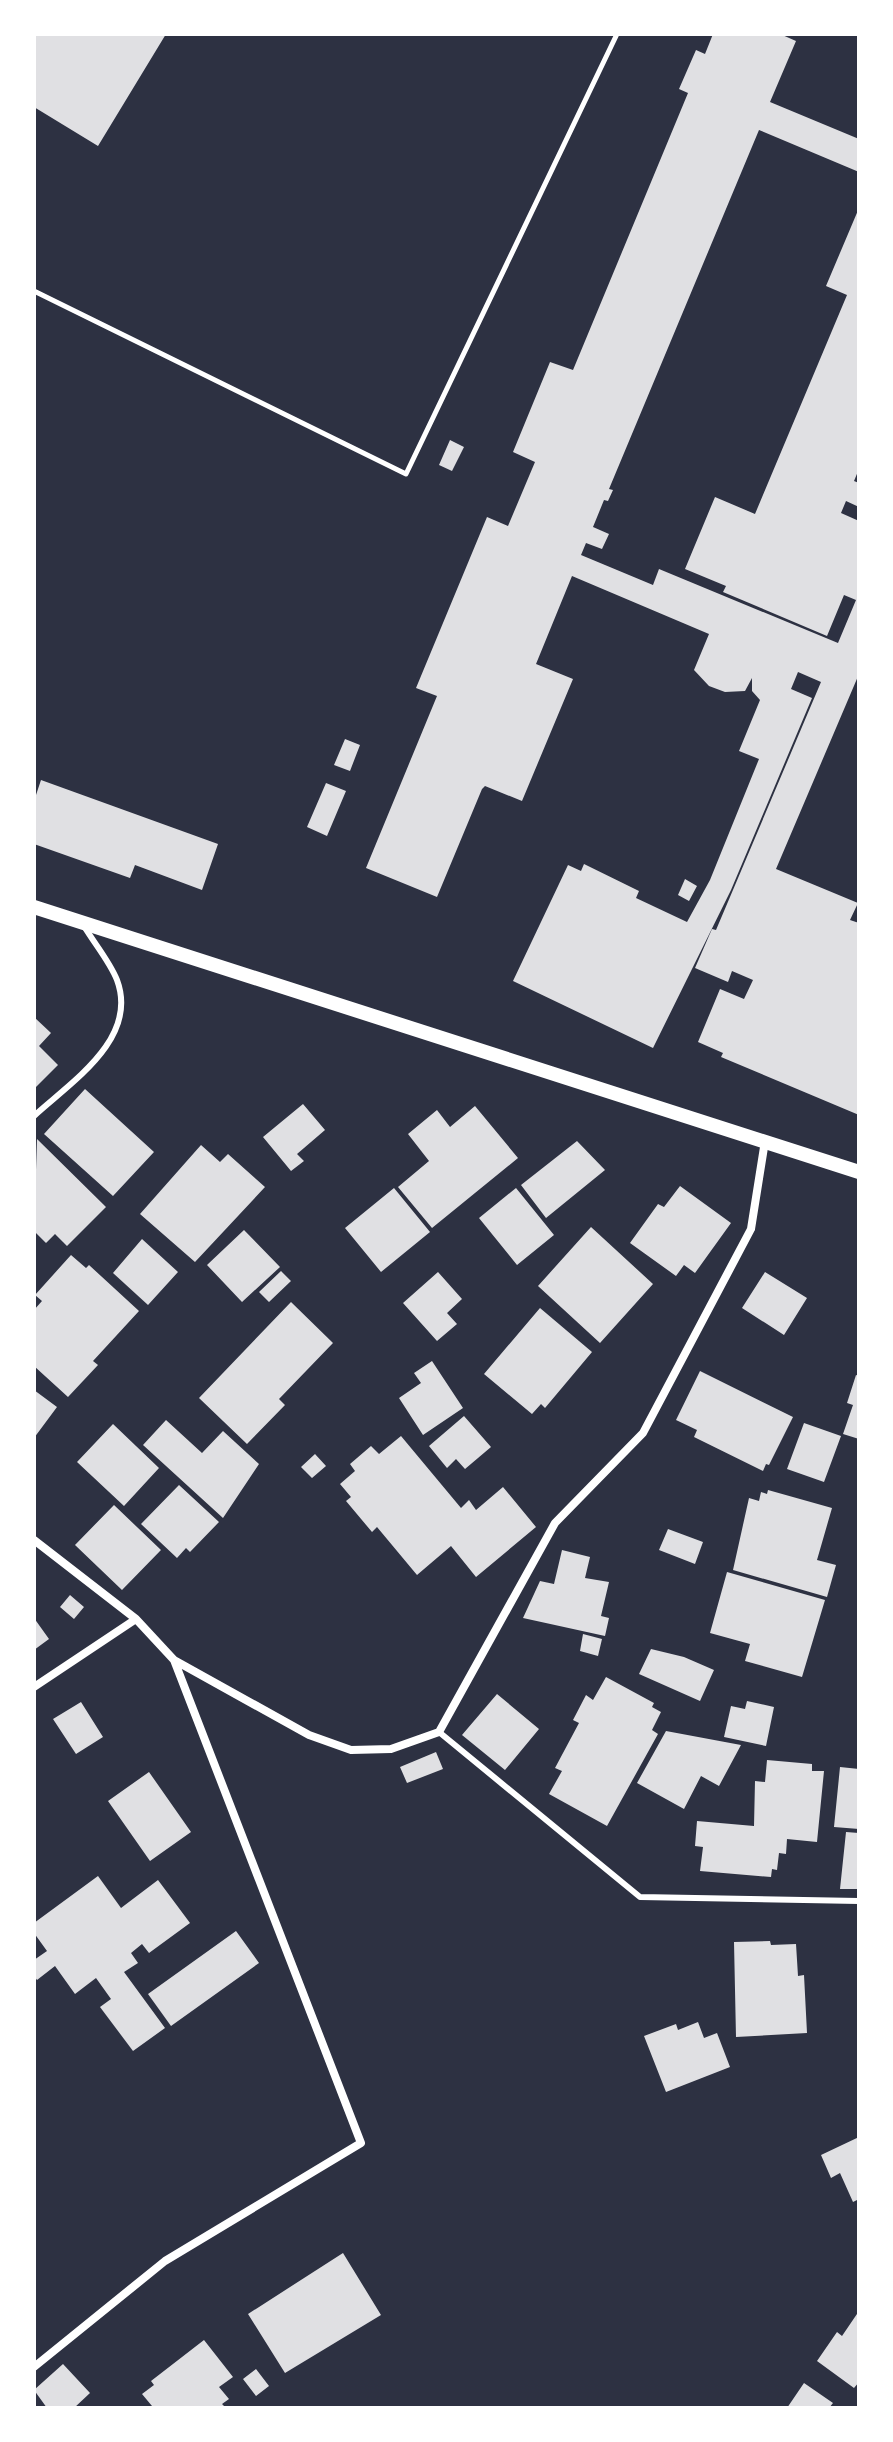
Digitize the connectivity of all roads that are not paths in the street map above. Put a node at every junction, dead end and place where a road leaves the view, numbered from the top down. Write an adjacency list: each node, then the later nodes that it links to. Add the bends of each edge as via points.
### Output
1 (34, 907): 2 (street)
2 (82, 923): 3 (lane, via 117,981 121,1011 106,1050); 4 (street)
3 (34, 1116)
4 (765, 1141): 5 (street); 10 (street, via 751,1229 643,1433 555,1523)
5 (859, 1172)
6 (34, 1540): 7 (street)
7 (136, 1619): 8 (street); 9 (street)
8 (174, 1660): 10 (street, via 309,1735 351,1750 391,1749); 12 (street, via 361,2143 165,2261)
9 (34, 1687)
10 (439, 1732): 11 (lane, via 640,1897)
11 (859, 1901)
12 (34, 2367)

